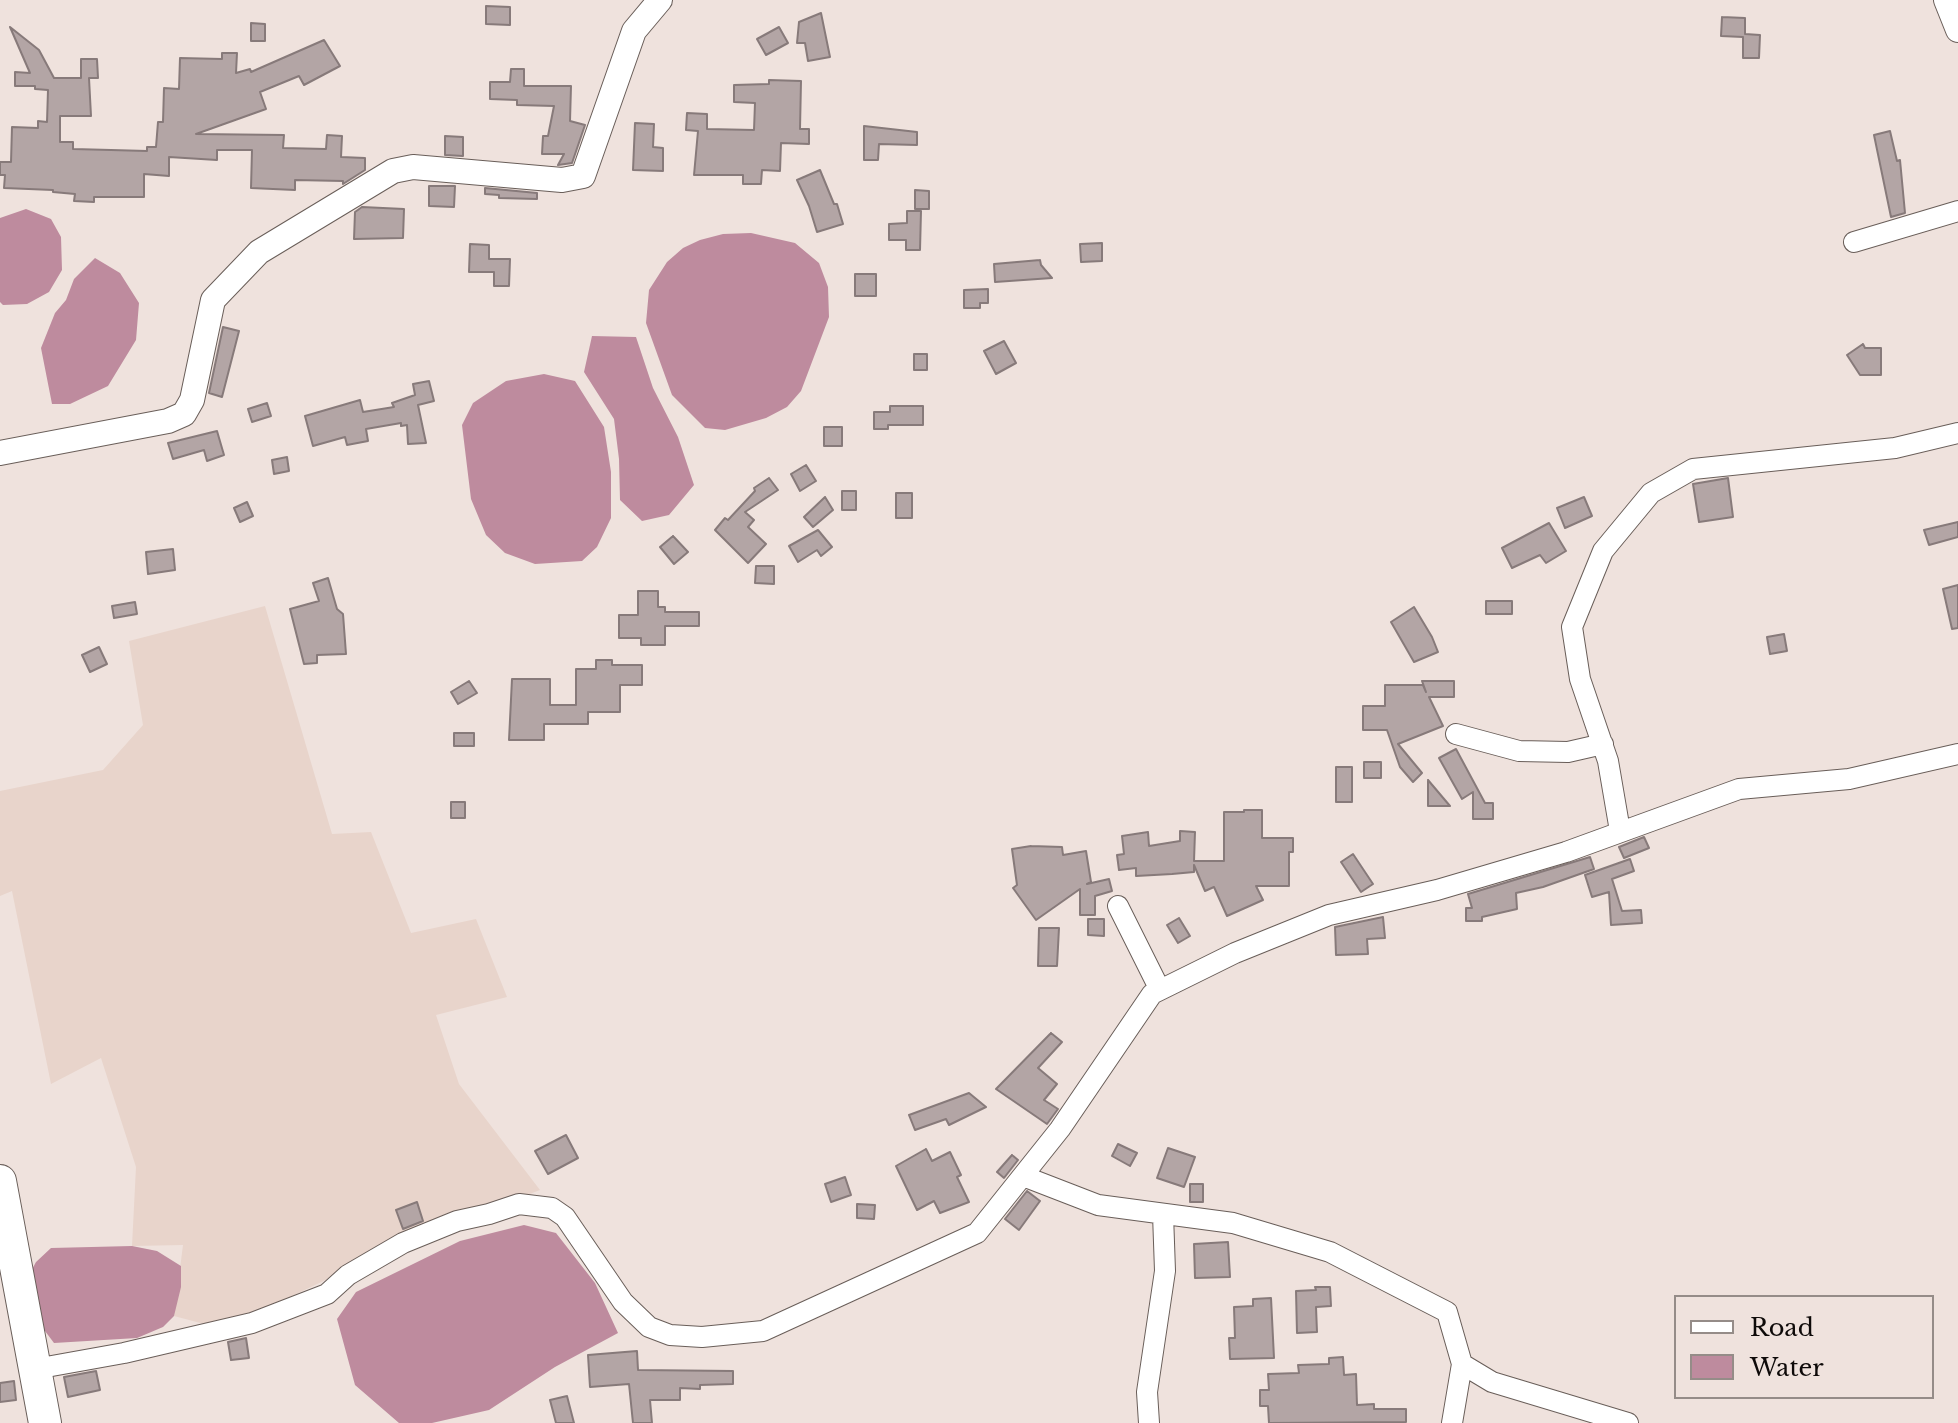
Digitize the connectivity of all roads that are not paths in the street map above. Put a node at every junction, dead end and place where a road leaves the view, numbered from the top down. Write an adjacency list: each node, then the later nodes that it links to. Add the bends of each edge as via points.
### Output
1 (660, 0): 5 (street, via 634,31 583,176 562,180 413,167 393,171 259,252 213,300 192,400 184,414)
2 (1958, 211): 3 (street)
3 (1854, 242)
4 (1958, 433): 7 (street, via 1895,448 1693,469 1651,493 1603,551 1572,627 1580,679)
5 (0, 453)
6 (1456, 734): 7 (street, via 1519,751 1568,752)
7 (1603, 744): 9 (street)
8 (1958, 754): 9 (street, via 1849,779 1739,789)
9 (1620, 831): 11 (street, via 1437,890 1329,915)
10 (1118, 906): 11 (street)
11 (1160, 990): 12 (street, via 1152,994)
12 (1023, 1176): 14 (street, via 1098,1205); 16 (street, via 977,1233 763,1331 702,1337 649,1327 623,1302 565,1217 552,1208 519,1204 403,1243 348,1275 327,1294 252,1323)
13 (0, 1181): 16 (main road)
14 (1163, 1214): 15 (street, via 1233,1223 1330,1252 1447,1312); 18 (street, via 1165,1271 1147,1392)
15 (1462, 1364): 19 (street); 20 (street, via 1492,1382)
16 (35, 1369): 17 (main road)
17 (45, 1423)
18 (1149, 1423)
19 (1452, 1423)
20 (1628, 1423)

